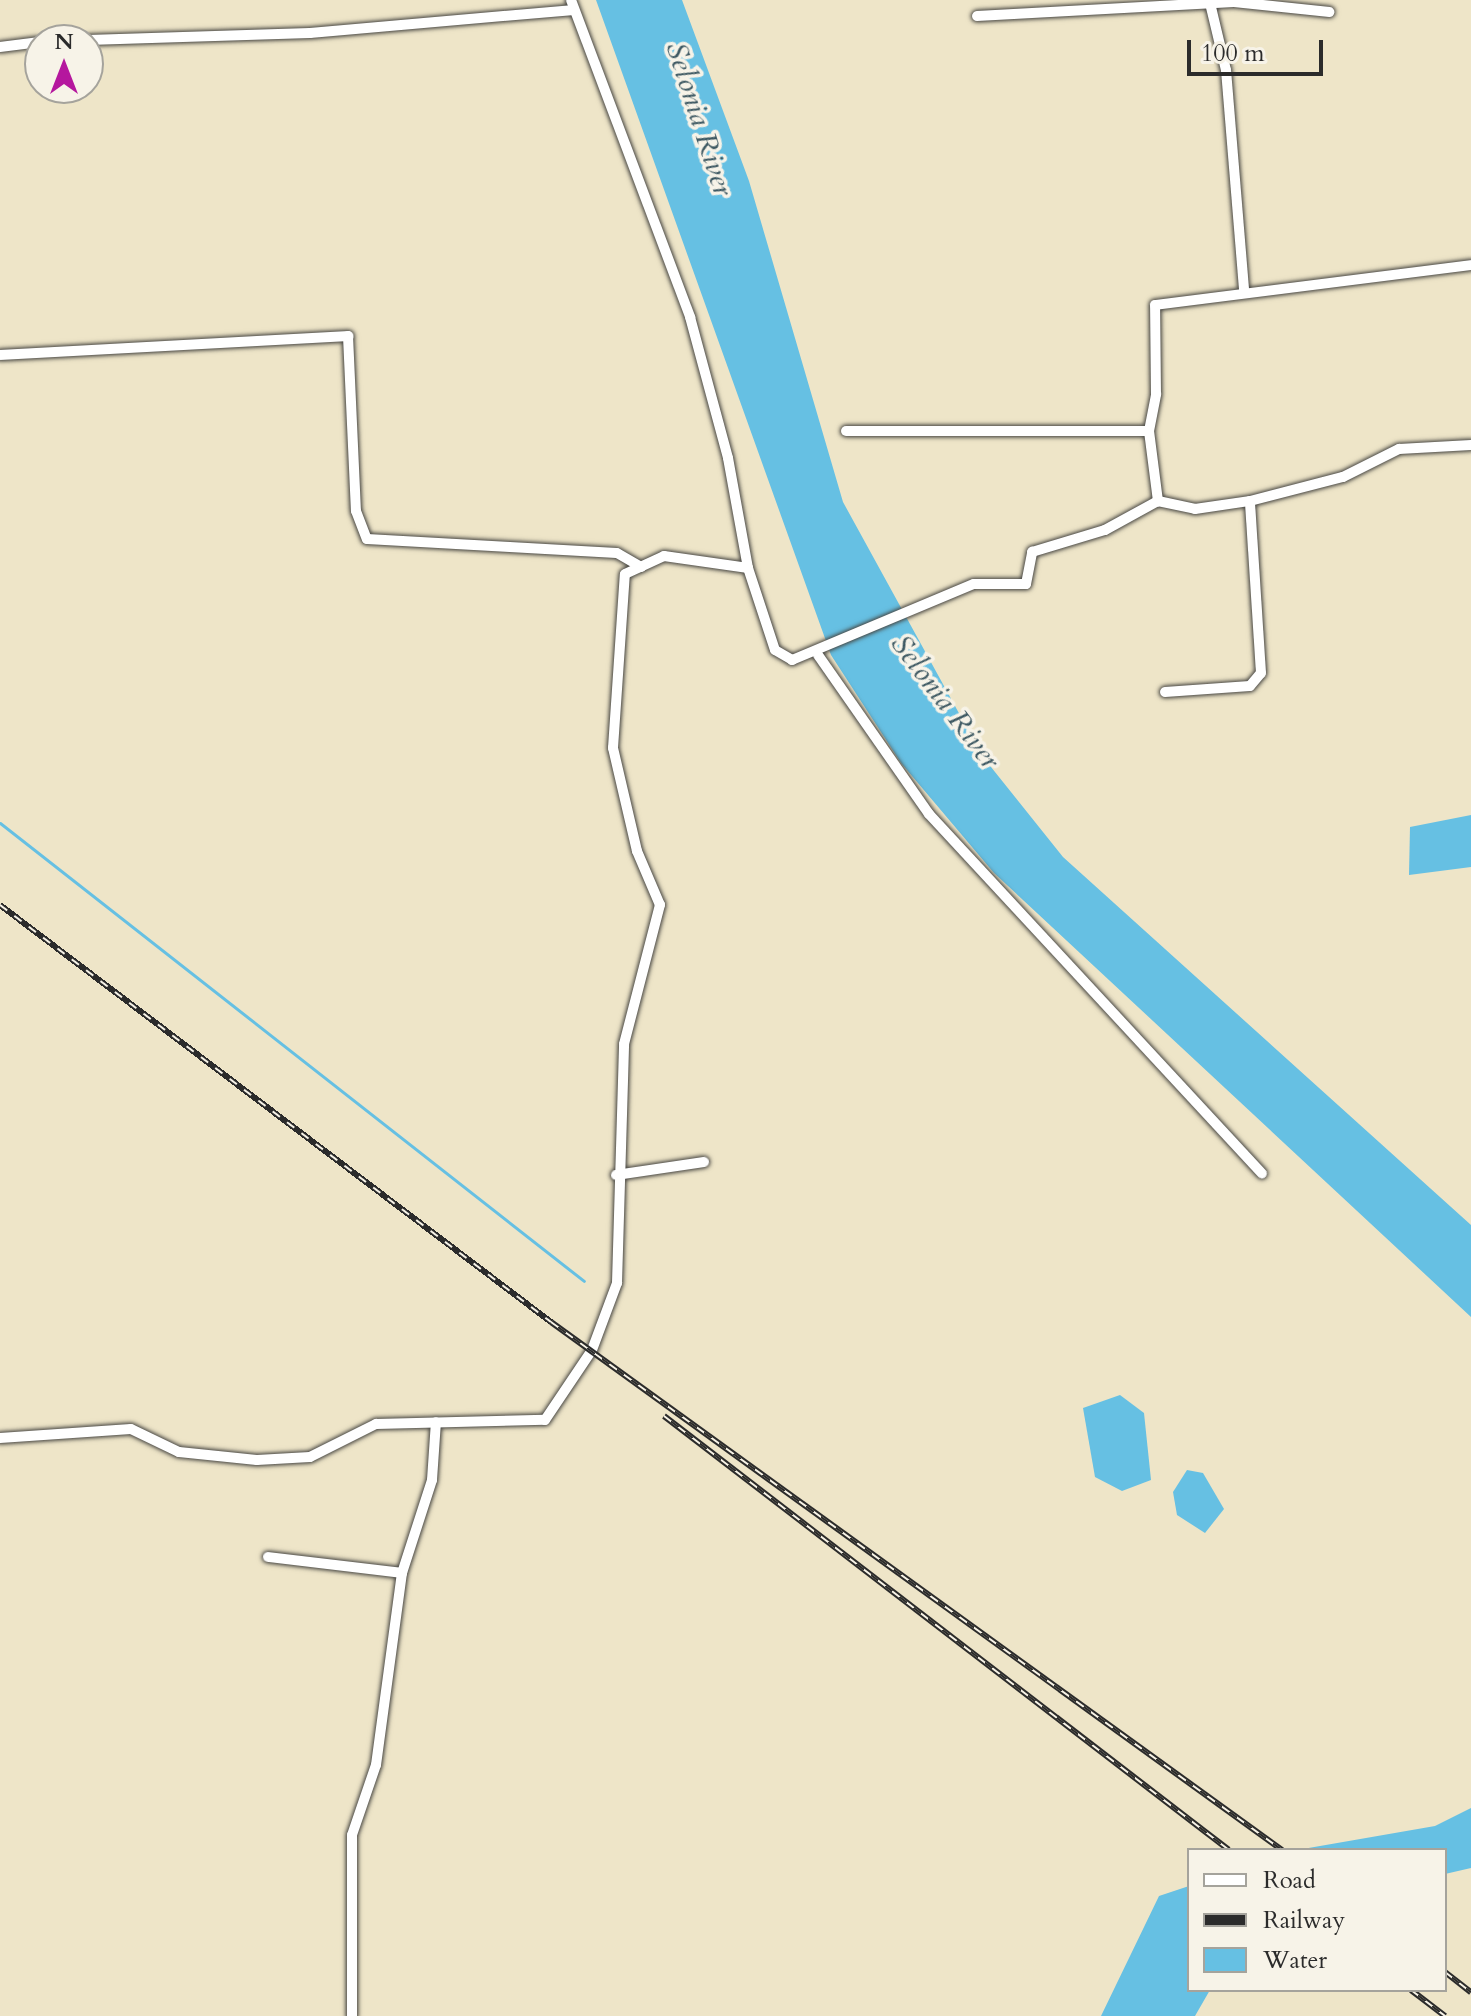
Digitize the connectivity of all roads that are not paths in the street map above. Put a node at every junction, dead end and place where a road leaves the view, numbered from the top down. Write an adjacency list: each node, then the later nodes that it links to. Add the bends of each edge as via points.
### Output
1 (1210, 3): 3 (street); 4 (street); 10 (street, via 1226,70)
2 (572, 5): 6 (street, via 310,33); 18 (street, via 690,317 728,458)
3 (1086, 5): 5 (street)
4 (1329, 12)
5 (977, 16)
6 (104, 39)
7 (24, 44): 8 (street)
8 (0, 47)
9 (1471, 265): 10 (street)
10 (1244, 289): 13 (street, via 1155,305 1156,394)
11 (0, 355): 17 (street, via 348,336 356,511 367,539 617,553)
12 (846, 431): 13 (street)
13 (1149, 431): 15 (street)
14 (1471, 445): 16 (street, via 1399,449 1343,477)
15 (1158, 501): 16 (street, via 1195,509); 19 (street, via 1105,530 1032,552 1026,584 974,584)
16 (1250, 501): 20 (street, via 1261,673 1250,686)
17 (641, 567): 18 (street, via 664,556); 23 (street, via 625,574 613,748 637,851 660,905 624,1044)
18 (748, 568): 19 (street, via 775,650 792,660)
19 (818, 655): 22 (street, via 929,814)
20 (1165, 692)
21 (704, 1162): 23 (street)
22 (1262, 1173)
23 (616, 1175): 24 (street, via 617,1283 592,1350 545,1420)
24 (436, 1422): 25 (street, via 376,1424 310,1457 257,1460 179,1452 131,1429); 27 (street, via 432,1480)
25 (0, 1438)
26 (268, 1557): 27 (street)
27 (402, 1573): 28 (street, via 376,1765 352,1835)
28 (352, 2016)

